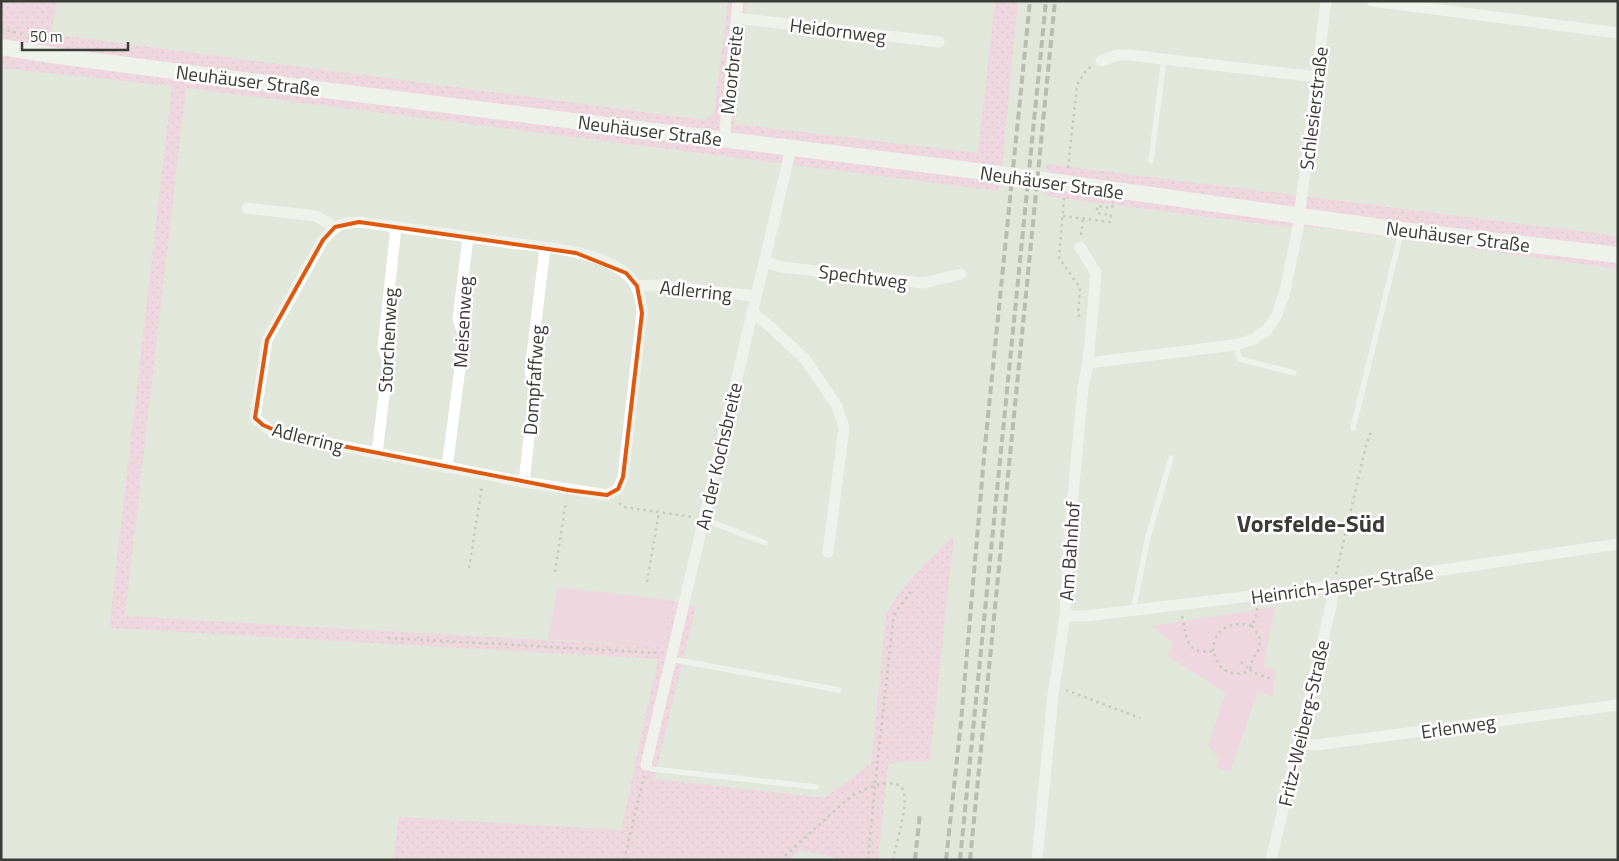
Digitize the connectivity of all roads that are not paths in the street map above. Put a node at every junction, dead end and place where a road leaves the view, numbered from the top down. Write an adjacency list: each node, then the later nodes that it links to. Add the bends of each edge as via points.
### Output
1 (738, 1): 4 (street, Moorbreite)
2 (1326, 1): 10 (street, Schlesierstraße)
3 (1372, 1): 5 (street)
4 (736, 18): 6 (street, Heidornweg); 11 (street, Moorbreite)
5 (1618, 33)
6 (939, 42)
7 (1, 47): 11 (main road, Neuhäuser Straße)
8 (1164, 59): 9 (street, via 1129,54); 10 (street); 13 (lane)
9 (1101, 61)
10 (1317, 77): 15 (street, Schlesierstraße)
11 (724, 140): 12 (main road, Neuhäuser Straße)
12 (790, 148): 15 (main road, Neuhäuser Straße); 23 (street, An der Kochsbreite)
13 (1151, 161)
14 (247, 208): 16 (street, via 316,216)
15 (1299, 215): 18 (main road, Neuhäuser Straße); 28 (street, via 1277,315 1267,330 1254,339)
16 (335, 227): 17 (street, Adlerring, via 360,222); 32 (street, Adlerring, via 323,240 267,340 255,418 271,431)
17 (396, 227): 19 (street, Adlerring); 32 (street, Storchenweg, via 383,348 388,362)
18 (1402, 230): 22 (main road, Neuhäuser Straße); 31 (lane)
19 (468, 237): 21 (street, Adlerring); 34 (street, Meisenweg, via 458,319 464,337)
20 (1080, 247): 29 (street, Am Bahnhof, via 1096,273)
21 (545, 248): 25 (street, Adlerring, via 612,264 626,273); 35 (street, Dompfaffweg, via 530,371 535,387)
22 (1618, 255)
23 (764, 261): 24 (street, Spechtweg, via 781,267 923,283); 26 (street, An der Kochsbreite)
24 (961, 274)
25 (636, 286): 26 (street, Adlerring, via 656,285); 35 (street, Adlerring, via 642,298 642,313 623,477 618,489 607,495)
26 (756, 296): 27 (street, An der Kochsbreite)
27 (752, 312): 36 (street, An der Kochsbreite); 39 (street, via 805,359 837,406 844,428)
28 (1235, 345): 29 (street); 30 (lane, via 1240,359)
29 (1088, 363): 42 (street, Am Bahnhof, via 1069,538)
30 (1294, 373)
31 (1353, 428)
32 (377, 453): 34 (street, Adlerring)
33 (1171, 458): 41 (lane, via 1148,537)
34 (447, 468): 35 (street, Adlerring)
35 (524, 482)
36 (704, 519): 37 (lane); 43 (street, An der Kochsbreite)
37 (765, 542)
38 (1618, 544): 40 (street, Heinrich-Jasper-Straße)
39 (828, 552)
40 (1334, 586): 41 (street, Heinrich-Jasper-Straße); 46 (street, Fritz-Weiberg-Straße)
41 (1133, 611): 42 (street, Heinrich-Jasper-Straße)
42 (1065, 616): 49 (street, Am Bahnhof)
43 (671, 656): 44 (lane); 47 (street, An der Kochsbreite)
44 (839, 690)
45 (1618, 704): 46 (street, Erlenweg, via 1316,745)
46 (1299, 744): 50 (street, Fritz-Weiberg-Straße)
47 (646, 765): 48 (lane, via 652,769)
48 (816, 787)
49 (1036, 860)
50 (1271, 860)

